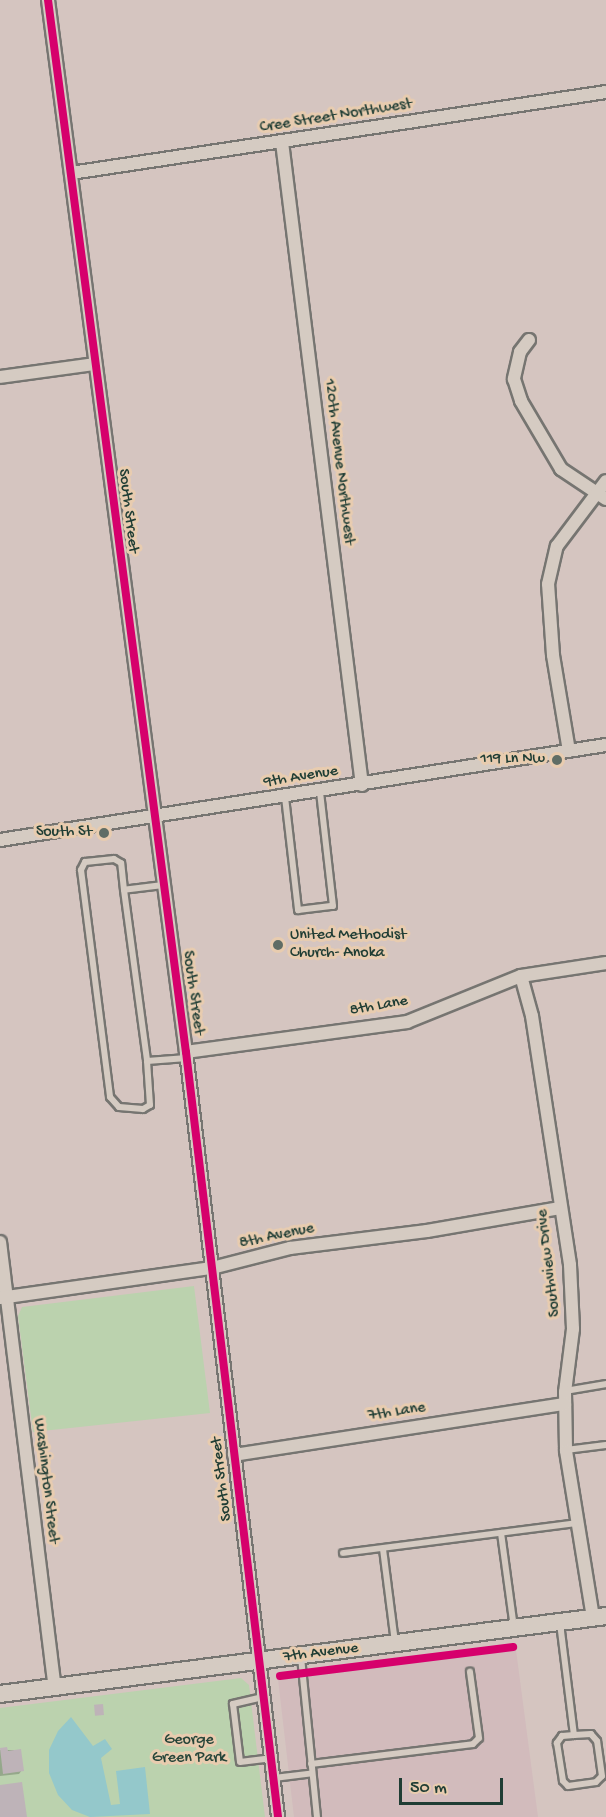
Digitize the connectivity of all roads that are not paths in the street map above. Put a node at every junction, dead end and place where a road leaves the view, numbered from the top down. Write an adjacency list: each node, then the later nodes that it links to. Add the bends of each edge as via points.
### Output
1 (48, 0): 4 (street, South Street)
2 (606, 92): 3 (street, Cree Street Northwest)
3 (282, 142): 4 (street, Cree Street Northwest); 12 (street, 120th Avenue Northwest)
4 (71, 173): 6 (street, South Street)
5 (529, 340): 9 (street, via 520,352 514,379 521,401 561,469)
6 (95, 364): 7 (street); 15 (street, South Street)
7 (0, 377)
8 (606, 481): 9 (street)
9 (602, 496): 11 (street, via 557,546 548,584 553,655)
10 (606, 745): 11 (street, 9th Avenue)
11 (569, 752): 12 (street, 9th Avenue)
12 (362, 785): 13 (street, 9th Avenue)
13 (320, 792): 14 (street, 9th Avenue); 14 (lane, via 333,906 298,910)
14 (285, 797): 15 (street, 9th Avenue)
15 (154, 818): 16 (street, 9th Avenue); 17 (street, South Street)
16 (0, 840)
17 (163, 885): 18 (lane); 21 (street, South Street)
18 (124, 890): 22 (lane); 22 (lane, via 121,863 114,859 85,862 81,870 106,1075 110,1097 119,1107 143,1109 150,1105)
19 (606, 963): 20 (street, 8th Lane)
20 (521, 976): 21 (street, 8th Lane, via 407,1022); 23 (street, Southview Drive, via 532,1016)
21 (186, 1055): 22 (lane); 25 (street, South Street)
22 (147, 1061)
23 (560, 1208): 25 (street, 8th Avenue, via 427,1231 290,1248); 28 (street, Southview Drive, via 570,1265 573,1329)
24 (0, 1242): 26 (street, Washington Street)
25 (212, 1268): 26 (street, 8th Avenue); 31 (street, South Street)
26 (4, 1297): 43 (street, Washington Street)
27 (606, 1384): 28 (lane)
28 (565, 1397): 30 (street, Southview Drive); 31 (street, 7th Lane)
29 (606, 1445): 30 (lane)
30 (566, 1450): 32 (street, Southview Drive)
31 (234, 1455): 41 (street, South Street)
32 (577, 1523): 33 (lane); 36 (street, Southview Drive)
33 (501, 1533): 34 (lane); 38 (lane)
34 (383, 1549): 35 (lane); 39 (lane)
35 (343, 1554)
36 (599, 1617): 37 (street, 7th Avenue)
37 (560, 1622): 38 (street, 7th Avenue); 46 (lane)
38 (514, 1628): 39 (street, 7th Avenue)
39 (395, 1644): 40 (street, 7th Avenue)
40 (300, 1656): 41 (street, 7th Avenue); 48 (lane)
41 (260, 1662): 43 (street, 7th Avenue); 45 (street, South Street)
42 (470, 1672): 48 (lane, via 479,1738 473,1744)
43 (55, 1687): 44 (street, 7th Avenue)
44 (0, 1694)
45 (264, 1697): 47 (street, South Street); 47 (lane, via 233,1704 240,1762)
46 (574, 1735): 46 (lane, via 562,1736 557,1743 563,1781 568,1786 596,1782 602,1776 597,1741 591,1734)
47 (271, 1758): 50 (street, South Street)
48 (311, 1764): 49 (lane)
49 (312, 1773): 50 (lane); 52 (lane)
50 (273, 1779): 51 (street, South Street)
51 (278, 1817)
52 (317, 1817)

